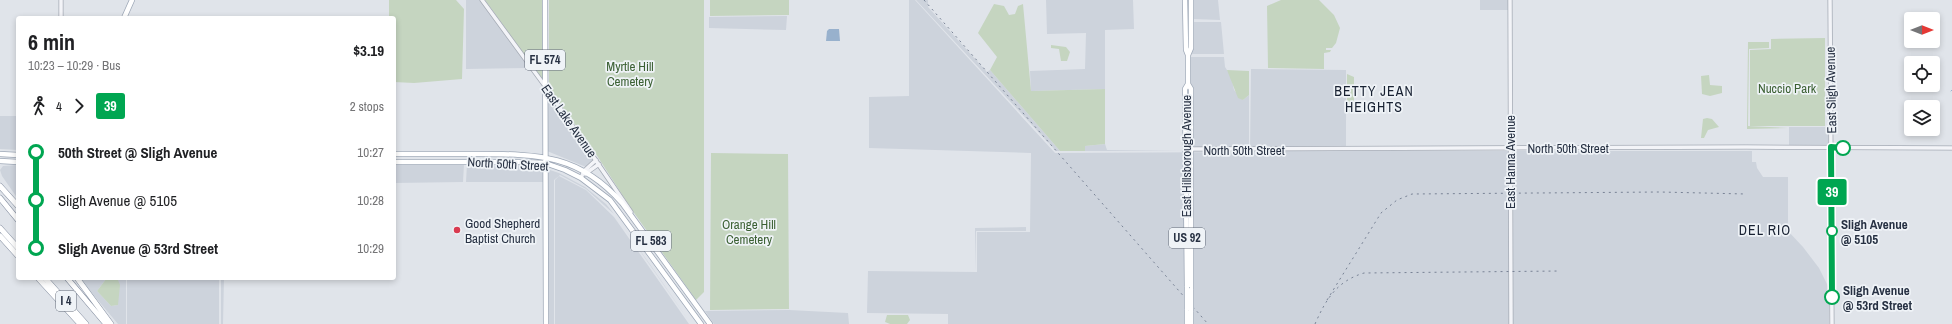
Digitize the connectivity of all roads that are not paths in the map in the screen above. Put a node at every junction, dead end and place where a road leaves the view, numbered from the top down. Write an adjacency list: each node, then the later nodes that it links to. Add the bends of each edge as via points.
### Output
1 (61, 0): 9 (street)
2 (132, 0): 10 (main road)
3 (482, 0): 13 (street, East Lake Avenue)
4 (545, 0): 13 (main road, FL 574)
5 (1185, 0): 11 (main road, East Hillsborough Avenue / US 92)
6 (1190, 0): 11 (main road, East Hillsborough Avenue / US 92, via 1192,48)
7 (1510, 0): 15 (street, East Hanna Avenue)
8 (1830, 0): 14 (street, East Sligh Avenue)
9 (61, 16)
10 (125, 16)
11 (1188, 55): 12 (main road, East Hillsborough Avenue / US 92)
12 (1188, 84): 17 (main road, East Hillsborough Avenue / US 92, via 1191,89); 18 (main road, East Hillsborough Avenue / US 92)
13 (545, 86): 22 (main road, FL 574); 26 (street, East Lake Avenue)
14 (1831, 147): 15 (street, North 50th Street); 16 (street, North 50th Street); 57 (street, East Sligh Avenue)
15 (1510, 148): 17 (street, North 50th Street); 56 (street, East Hanna Avenue)
16 (1952, 148)
17 (1191, 150): 18 (street, North 50th Street); 45 (main road, East Hillsborough Avenue / US 92)
18 (1185, 152): 45 (main road, East Hillsborough Avenue / US 92)
19 (0, 154): 21 (main road)
20 (396, 154): 22 (main road, North 50th Street / FL 583, via 526,154)
21 (16, 155)
22 (545, 157): 27 (main road, FL 574); 28 (main road, FL 583)
23 (0, 161): 24 (main road)
24 (16, 162)
25 (396, 162): 27 (main road, North 50th Street / FL 583)
26 (597, 162): 28 (street); 35 (street, East Lake Avenue)
27 (545, 163): 29 (main road, North 50th Street / FL 583); 51 (main road, FL 574)
28 (586, 172): 29 (street); 35 (main road, FL 583, via 610,189)
29 (581, 178): 37 (main road, North 50th Street / FL 583, via 610,200)
30 (0, 186): 32 (highway)
31 (0, 198): 33 (highway)
32 (16, 204)
33 (16, 218)
34 (0, 228): 38 (highway)
35 (642, 228): 40 (main road, FL 583)
36 (0, 236): 39 (highway)
37 (642, 241): 40 (main road, via 649,242); 52 (main road, FL 583)
38 (16, 246)
39 (16, 254)
40 (671, 269): 53 (main road, FL 583)
41 (40, 280): 47 (highway)
42 (47, 280): 48 (highway, I 4)
43 (69, 280): 49 (highway, I 4)
44 (78, 280): 50 (highway)
45 (1189, 289): 46 (main road, East Hillsborough Avenue / US 92, bridge)
46 (1189, 310): 54 (main road, East Hillsborough Avenue / US 92); 55 (main road, East Hillsborough Avenue / US 92)
47 (80, 324)
48 (86, 324)
49 (106, 324)
50 (111, 324)
51 (546, 324)
52 (701, 324)
53 (710, 324)
54 (1187, 324)
55 (1191, 324)
56 (1511, 324)
57 (1832, 324)

